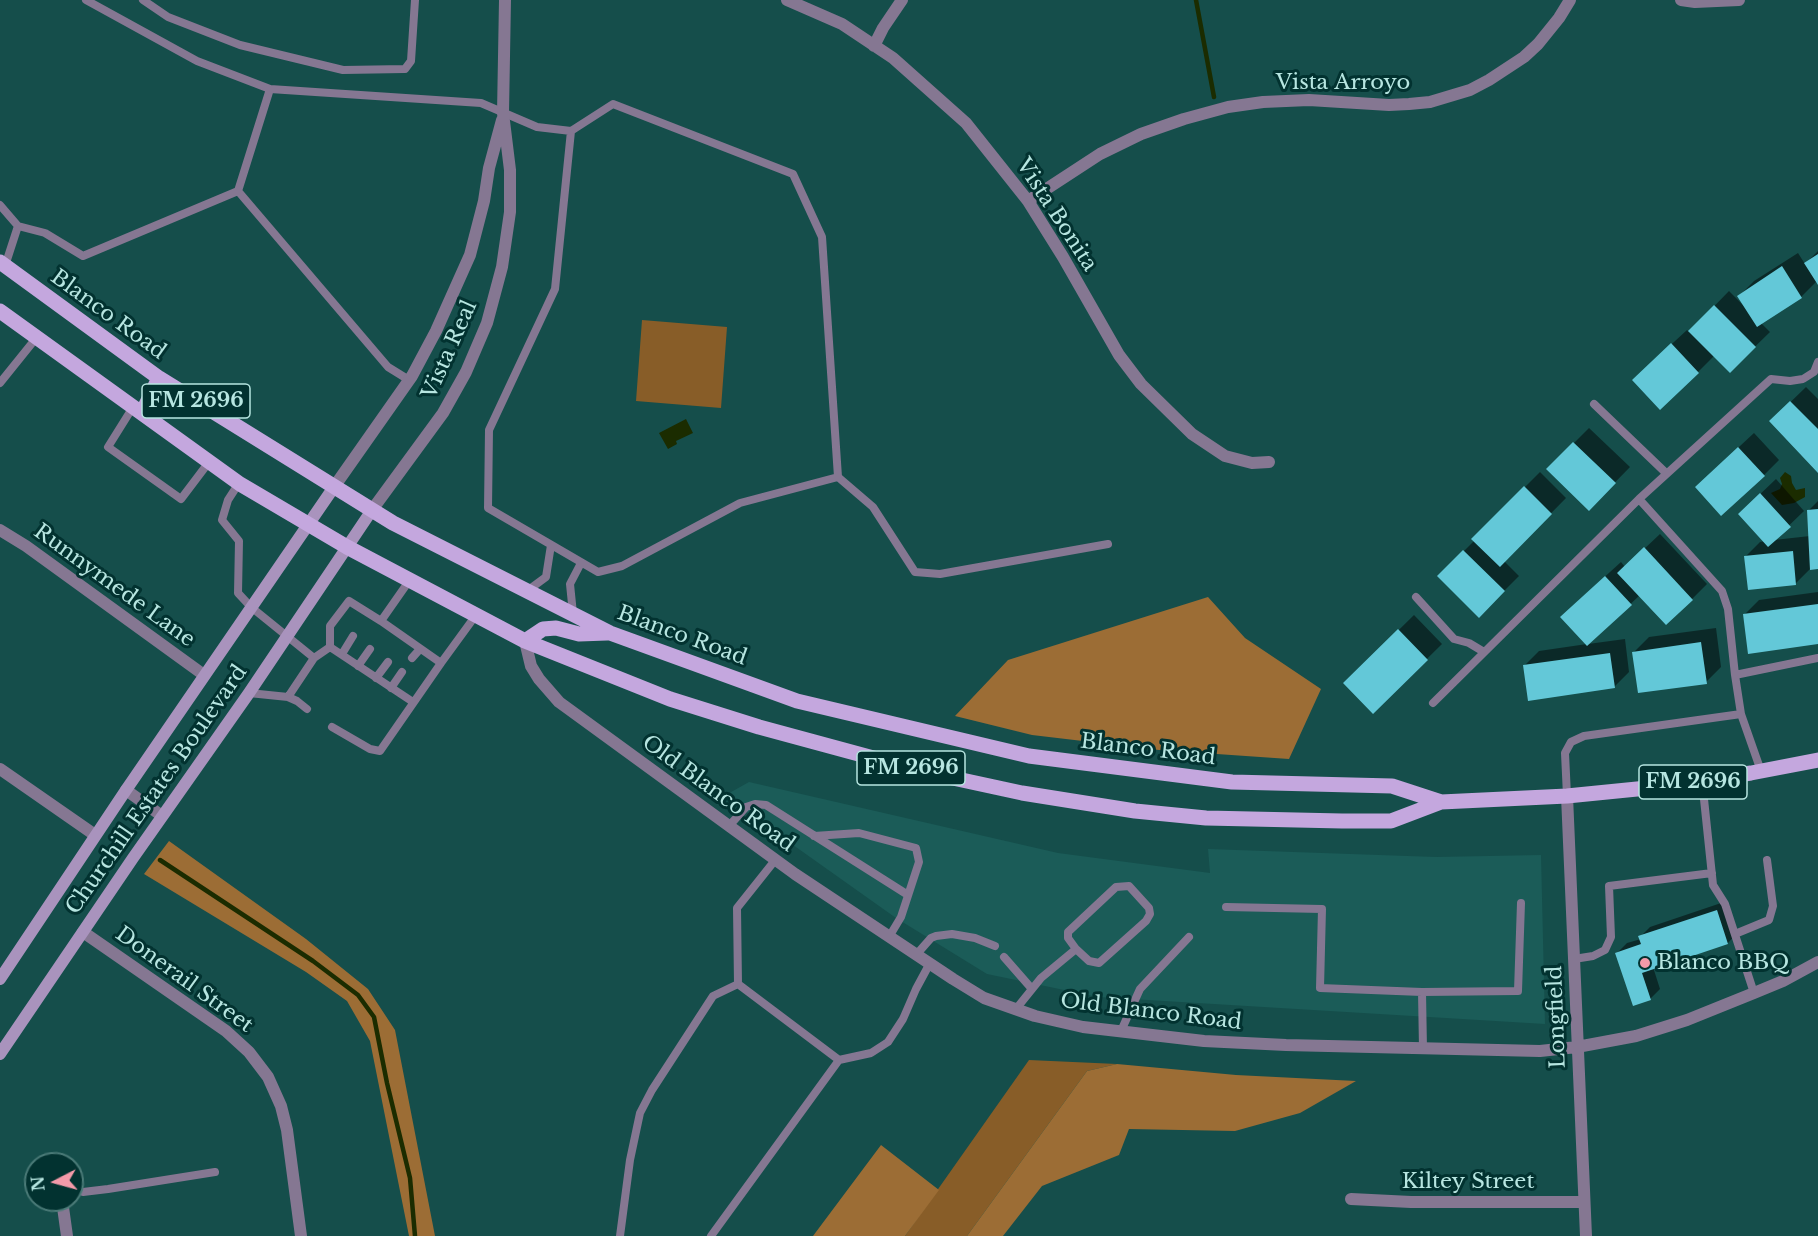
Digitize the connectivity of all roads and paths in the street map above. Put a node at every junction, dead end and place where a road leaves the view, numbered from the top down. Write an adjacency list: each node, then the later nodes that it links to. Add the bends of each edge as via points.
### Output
1 (86, 0): 11 (lane, via 197,61)
2 (143, 0): 3 (lane, via 168,17 240,45 343,70 405,69 411,61)
3 (415, 0)
4 (505, 0): 12 (street, Vista Real)
5 (787, 0): 10 (street, Vista Bonita, via 842,24)
6 (902, 0): 10 (street)
7 (1570, 0): 15 (street, Vista Arroyo, via 1524,57 1470,90 1410,104 1298,100 1195,116 1141,134 1100,154)
8 (1681, 0): 9 (street)
9 (1739, 0)
10 (874, 46): 15 (street, Vista Bonita, via 966,123)
11 (270, 89): 12 (lane, via 481,104); 14 (lane)
12 (503, 113): 13 (lane, via 537,127); 24 (street, Vista Real, via 470,255); 35 (street, Vista Real, via 510,212 502,267 487,323 443,413)
13 (571, 131): 31 (lane, via 613,104 793,174 822,237); 39 (lane, via 555,289 489,430 488,508)
14 (238, 191): 17 (lane, via 83,256 45,233); 24 (lane, via 388,367)
15 (1028, 201): 29 (street, Vista Bonita, via 1119,355 1141,384 1192,434 1225,456 1251,464)
16 (0, 205): 17 (lane)
17 (18, 226): 18 (lane)
18 (2, 266): 23 (main road, Blanco Road / FM 2696)
19 (0, 311): 20 (main road, Blanco Road / FM 2696)
20 (37, 338): 25 (lane); 27 (main road, Blanco Road / FM 2696)
21 (1818, 362): 22 (lane)
22 (1816, 374): 30 (lane, via 1790,381 1771,379)
23 (159, 378): 27 (main road); 33 (main road, Blanco Road / FM 2696)
24 (409, 380): 33 (street, Vista Real)
25 (0, 383)
26 (1594, 404): 30 (lane)
27 (137, 410): 28 (main road, Blanco Road / FM 2696); 28 (lane, via 108,447 181,500)
28 (209, 462): 32 (main road, Blanco Road / FM 2696)
29 (1269, 462)
30 (1666, 473): 34 (lane)
31 (838, 477): 38 (lane, via 873,507 915,572 940,574); 41 (lane, via 740,503 622,566 598,572)
32 (239, 483): 36 (main road, Blanco Road / FM 2696); 45 (lane, via 222,520 239,541 238,594)
33 (334, 487): 35 (main road, Blanco Road / FM 2696); 36 (street, Churchill Estates Boulevard)
34 (1639, 499): 61 (lane); 71 (lane, via 1722,591 1728,609)
35 (372, 510): 40 (street, Churchill Estates Boulevard); 43 (main road, Blanco Road / FM 2696)
36 (308, 524): 40 (main road, Blanco Road / FM 2696); 45 (street, Churchill Estates Boulevard)
37 (0, 530): 70 (street, Runnymede Lane)
38 (1108, 544)
39 (550, 545): 41 (lane); 43 (lane, via 546,577)
40 (346, 548): 42 (main road, Blanco Road / FM 2696); 53 (street, Churchill Estates Boulevard)
41 (581, 563): 47 (lane, via 570,584)
42 (409, 581): 48 (main road, Blanco Road / FM 2696); 50 (lane)
43 (527, 591): 47 (main road, Blanco Road / FM 2696)
44 (1416, 597): 61 (lane, via 1454,639)
45 (251, 608): 53 (lane); 70 (street, Churchill Estates Boulevard)
46 (369, 614): 49 (lane); 50 (lane); 57 (lane, via 349,601 330,626)
47 (573, 614): 51 (main road, Blanco Road / FM 2696)
48 (476, 615): 56 (main road, Blanco Road / FM 2696); 67 (lane)
49 (363, 623)
50 (385, 624): 52 (lane); 55 (lane)
51 (610, 633): 56 (main road, via 543,629); 87 (main road, Blanco Road / FM 2696, via 797,701 1029,756 1232,782 1392,786)
52 (381, 635)
53 (287, 636): 63 (lane); 74 (street, Churchill Estates Boulevard)
54 (353, 636): 62 (lane)
55 (406, 639): 58 (lane); 60 (lane)
56 (525, 640): 87 (main road, Blanco Road / FM 2696, via 670,699 853,753 1022,793 1135,811 1282,821 1391,820); 89 (street, Old Blanco Road, via 538,679 559,702)
57 (330, 647): 62 (lane); 63 (lane)
58 (399, 647)
59 (370, 649): 68 (lane)
60 (420, 649): 64 (lane); 67 (lane)
61 (1484, 652): 77 (lane)
62 (342, 654): 68 (lane)
63 (314, 658): 75 (lane)
64 (412, 658)
65 (1818, 658): 71 (lane)
66 (388, 662): 72 (lane)
67 (441, 663): 76 (lane)
68 (358, 666): 72 (lane)
69 (402, 672): 73 (lane)
70 (204, 675): 85 (street, Churchill Estates Boulevard)
71 (1735, 675): 79 (lane)
72 (376, 678): 73 (lane)
73 (391, 688): 76 (lane)
74 (249, 693): 75 (lane); 88 (street, Churchill Estates Boulevard)
75 (288, 697): 78 (lane)
76 (413, 702): 80 (lane, via 380,751)
77 (1433, 703)
78 (307, 710)
79 (1741, 714): 83 (lane); 86 (lane, via 1584,736 1571,742 1565,753)
80 (332, 727)
81 (1818, 760): 83 (main road, Blanco Road / FM 2696)
82 (0, 769): 90 (street)
83 (1761, 771): 84 (main road, Blanco Road / FM 2696)
84 (1702, 780): 86 (main road, Blanco Road / FM 2696); 94 (lane)
85 (126, 790): 88 (street); 90 (street, Churchill Estates Boulevard)
86 (1567, 796): 87 (main road, Blanco Road / FM 2696); 106 (street, Longfield)
87 (1441, 802)
88 (162, 816): 98 (street, Churchill Estates Boulevard)
89 (729, 826): 91 (lane, via 746,807 766,805); 92 (street, Old Blanco Road)
90 (95, 835): 109 (street, Churchill Estates Boulevard)
91 (814, 836): 95 (lane); 95 (lane, via 859,833 916,848 919,862)
92 (776, 859): 100 (street, Old Blanco Road); 110 (lane, via 737,908)
93 (1767, 860): 99 (lane, via 1773,906 1769,920)
94 (1712, 873): 99 (lane, via 1713,885 1725,904); 106 (lane, via 1609,886 1611,937 1605,950)
95 (908, 895): 100 (lane)
96 (1521, 903): 112 (lane, via 1518,991)
97 (1226, 907): 112 (lane, via 1322,909 1320,988)
98 (83, 932): 118 (street, Churchill Estates Boulevard); 126 (street, Donerail Street, via 226,1031 268,1077 287,1130)
99 (1735, 934): 113 (lane)
100 (889, 937): 104 (street, Old Blanco Road)
101 (1189, 937): 115 (lane, via 1140,990)
102 (995, 946): 104 (lane, via 952,934 931,938)
103 (1076, 949): 103 (lane, via 1068,932 1116,887 1129,886 1149,908 1146,921 1099,963 1089,961); 111 (lane)
104 (916, 955): 108 (street, Old Blanco Road)
105 (1004, 957): 111 (lane)
106 (1574, 959): 116 (street, Longfield)
107 (1818, 962): 113 (street, Old Blanco Road)
108 (930, 963): 114 (street, Old Blanco Road, via 984,998); 119 (lane, via 888,1042 871,1053)
109 (0, 979)
110 (738, 984): 119 (lane); 127 (lane, via 713,996 640,1113)
111 (1032, 989): 114 (lane)
112 (1422, 992): 117 (lane)
113 (1754, 993): 116 (street, Old Blanco Road, via 1636,1036)
114 (1016, 1010): 115 (street, Old Blanco Road, via 1083,1027)
115 (1121, 1031): 117 (street, Old Blanco Road, via 1228,1042)
116 (1577, 1047): 117 (street, Old Blanco Road, via 1540,1051); 123 (street, Longfield)
117 (1423, 1049)
118 (0, 1054)
119 (839, 1060): 128 (lane)
120 (215, 1172): 121 (lane)
121 (84, 1192)
122 (1351, 1199): 123 (street, Kiltey Street)
123 (1584, 1202): 129 (street, Longfield)
124 (64, 1212): 125 (street)
125 (67, 1236)
126 (301, 1236)
127 (620, 1236)
128 (711, 1236)
129 (1586, 1236)

